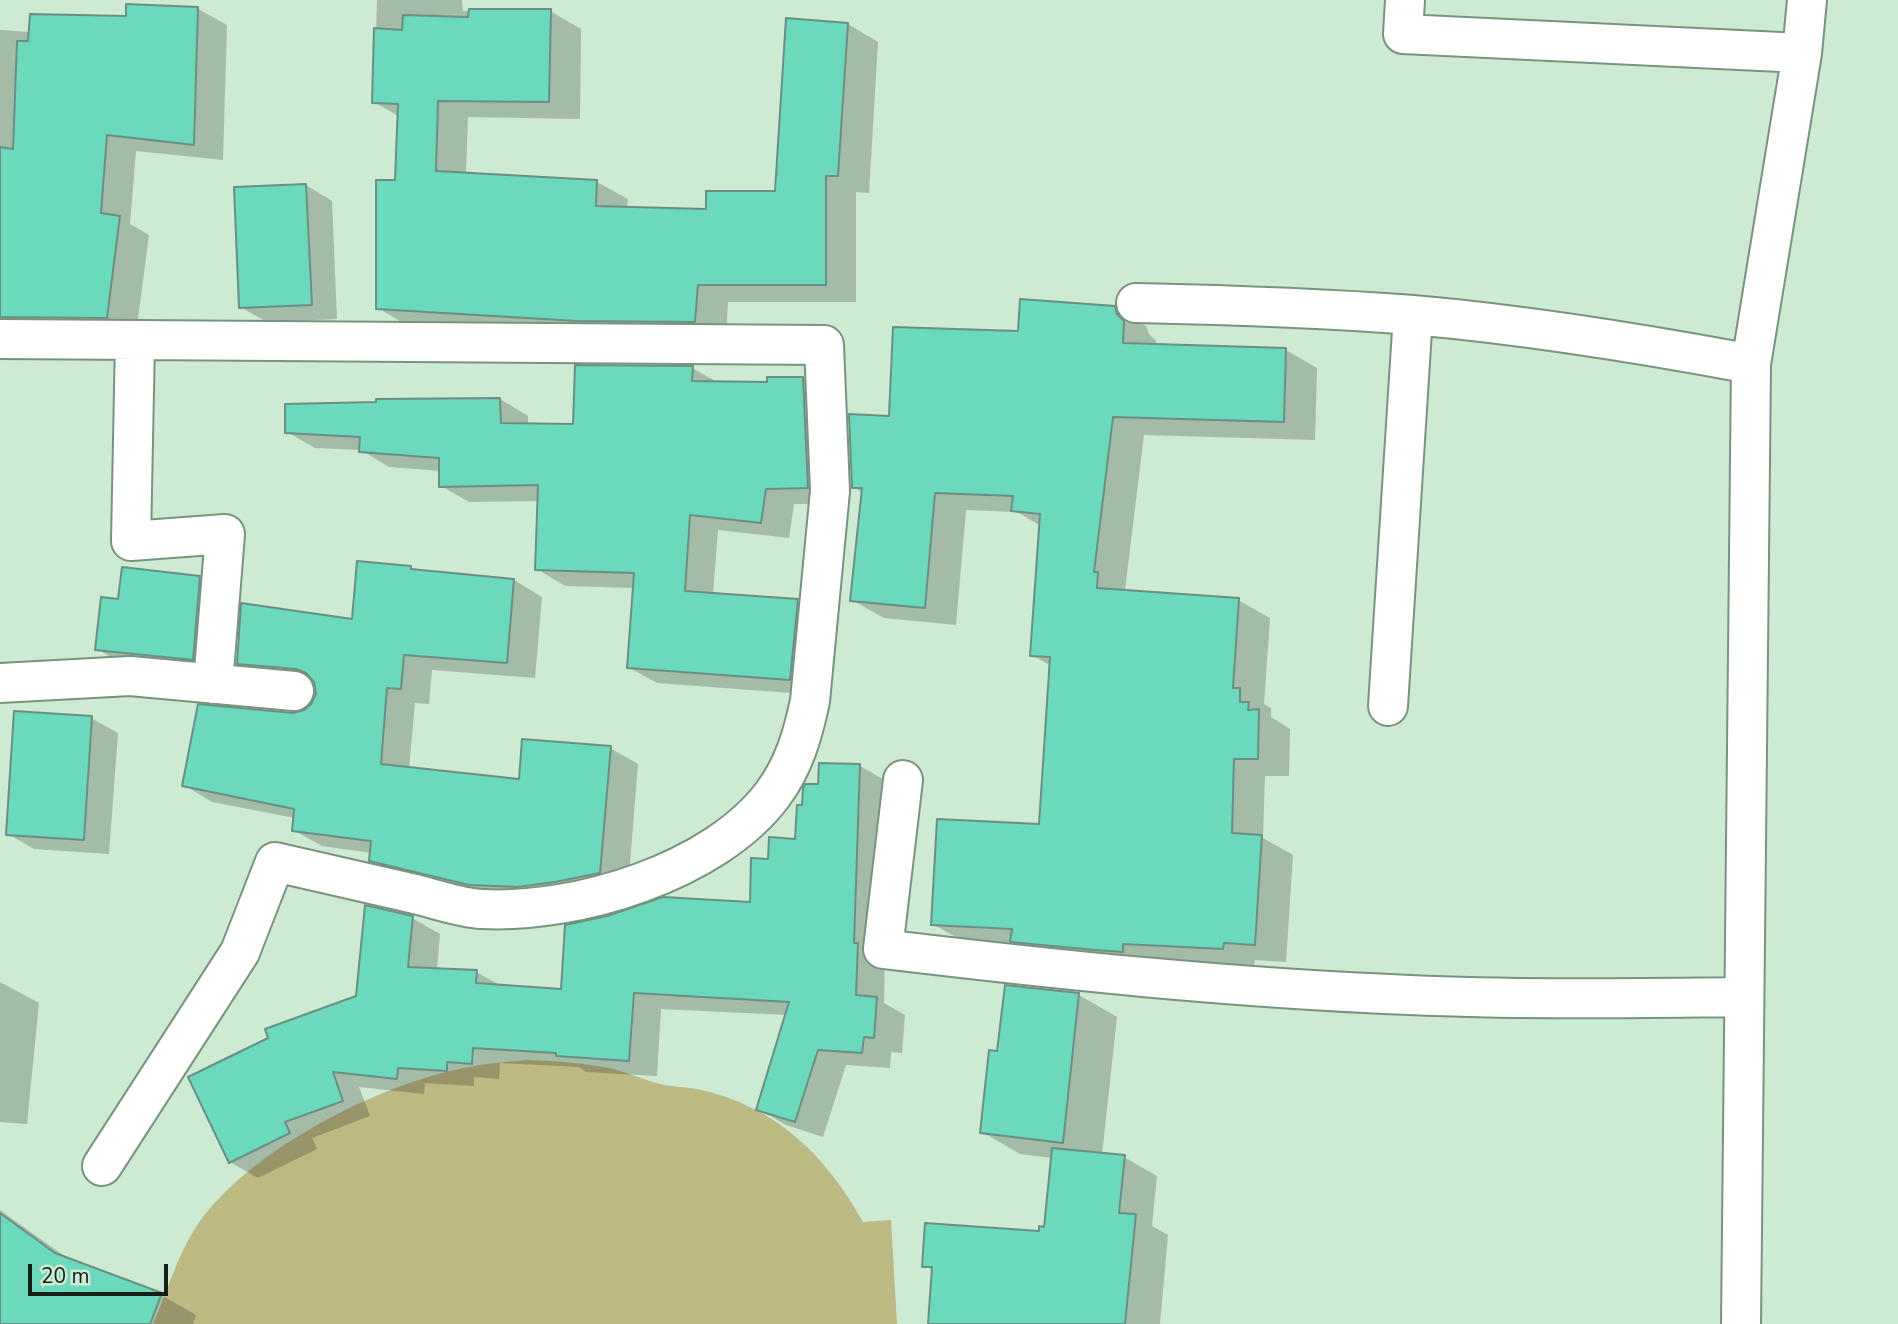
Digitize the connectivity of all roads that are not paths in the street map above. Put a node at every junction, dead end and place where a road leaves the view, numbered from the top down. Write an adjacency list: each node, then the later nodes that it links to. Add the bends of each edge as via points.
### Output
1 (1405, 0): 3 (street, via 1404,34)
2 (1807, 0): 3 (street)
3 (1801, 52): 8 (street)
4 (1136, 303): 5 (street)
5 (1413, 315): 8 (street, via 1527,327); 12 (street)
6 (0, 339): 7 (street)
7 (135, 340): 10 (street, via 131,541 225,534); 15 (street, via 824,345 830,491 803,733 774,793 749,821 720,844 648,879 564,903 523,908 480,909 275,862 240,952)
8 (1751, 363): 14 (street)
9 (0, 683): 10 (street, via 130,676)
10 (213, 684): 11 (street)
11 (294, 691)
12 (1388, 706)
13 (903, 780): 14 (street, via 883,949 1245,986 1425,996)
14 (1743, 997): 16 (street)
15 (102, 1166)
16 (1741, 1324)

